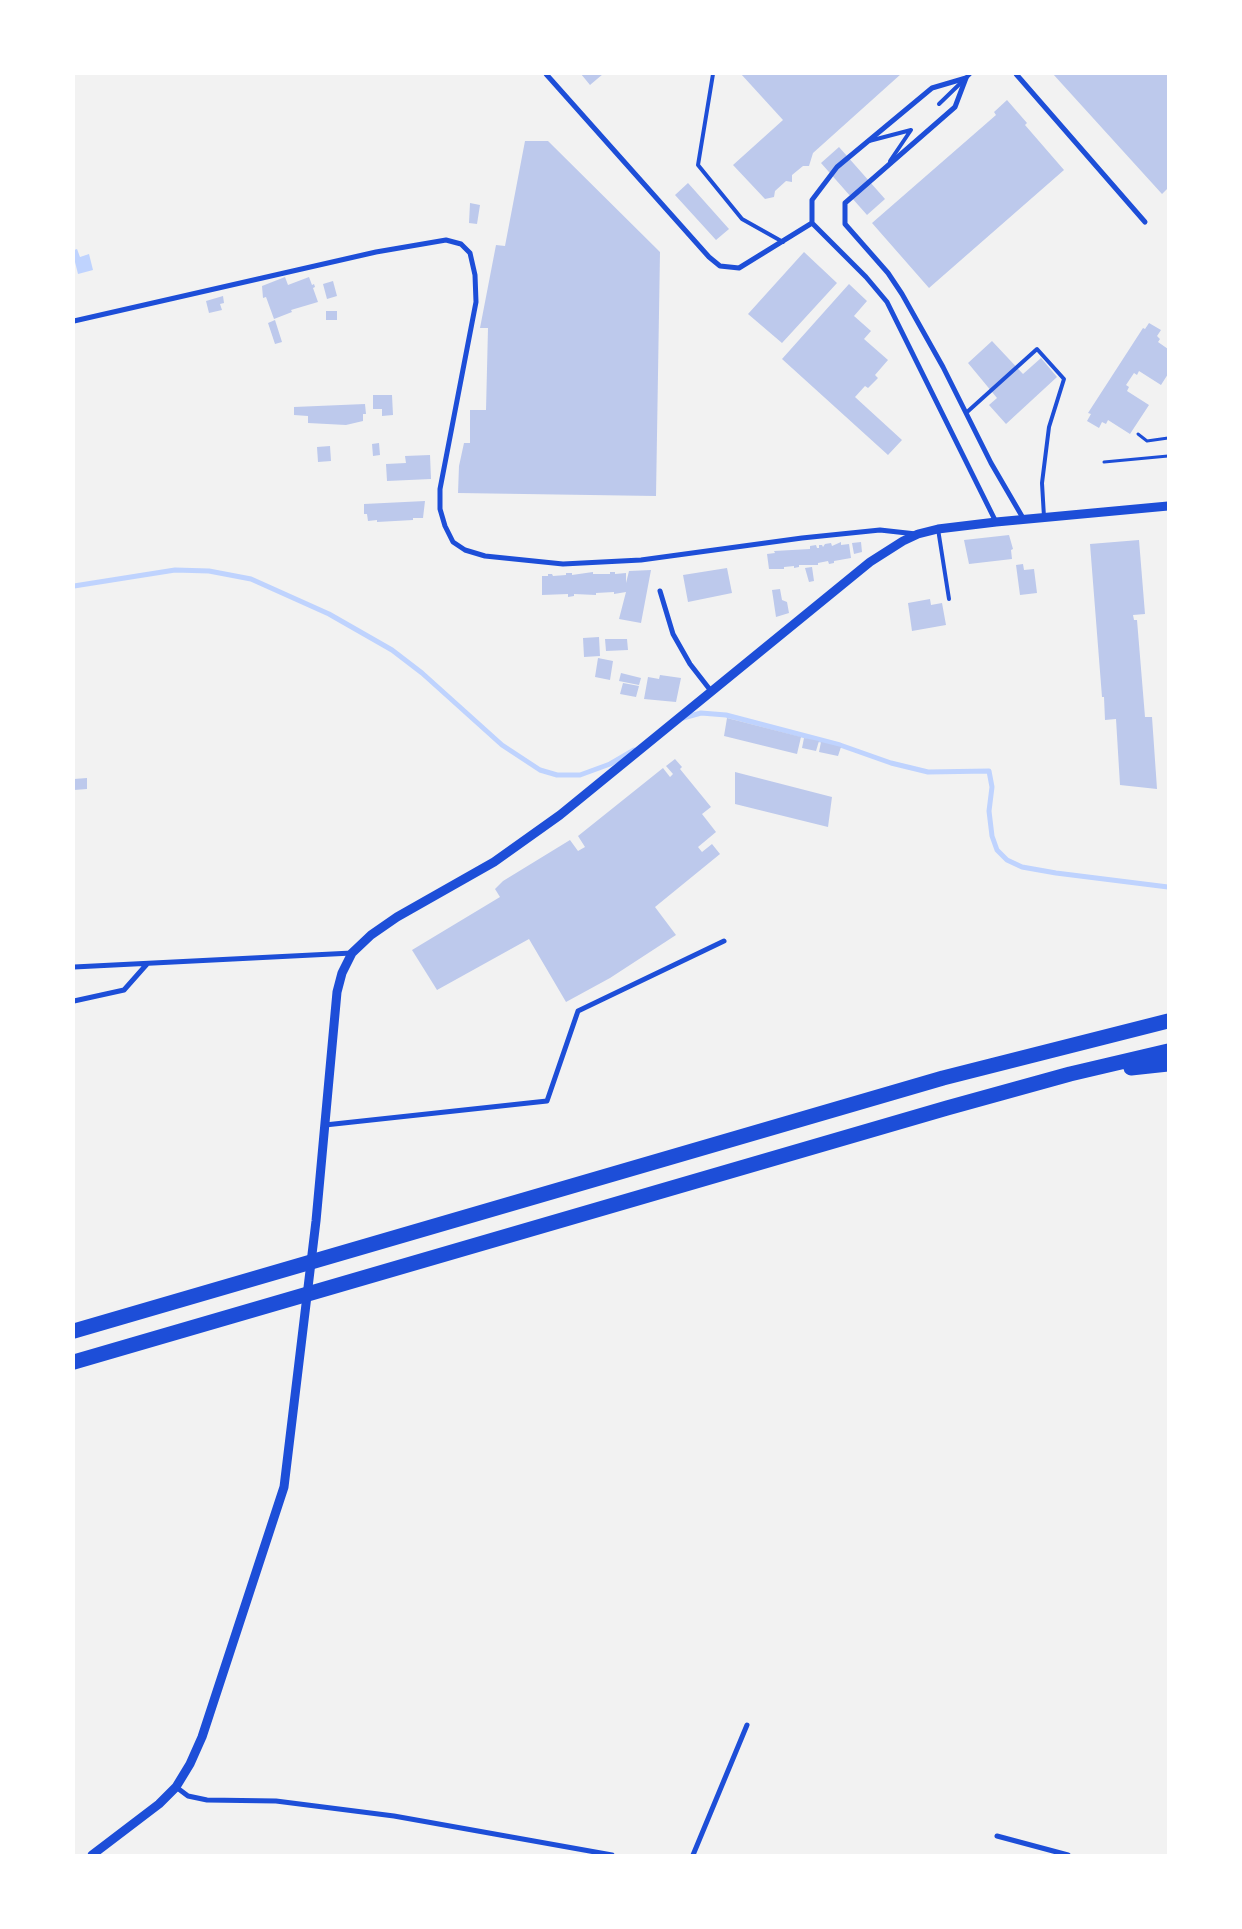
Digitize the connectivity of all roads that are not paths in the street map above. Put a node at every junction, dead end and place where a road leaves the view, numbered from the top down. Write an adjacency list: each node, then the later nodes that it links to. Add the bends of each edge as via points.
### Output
1 (546, 74): 10 (street, via 720,266 739,268)
2 (713, 74): 10 (lane, via 698,165 742,219)
3 (1016, 74): 8 (street)
4 (968, 76): 5 (lane); 6 (street, via 932,88); 7 (street, via 955,107)
5 (939, 104)
6 (867, 142): 7 (lane, via 910,130); 9 (street, via 837,167 812,200)
7 (888, 165): 12 (street, via 845,203 845,224 888,272)
8 (1145, 222)
9 (812, 223): 10 (street); 16 (street, via 887,302)
10 (783, 242)
11 (74, 321): 18 (street, via 376,252 446,240 461,244 470,254 475,275 476,302 440,489 440,509 445,526 453,542 465,550 485,556 563,564 641,560 880,530)
12 (966, 413): 14 (lane, via 1037,349 1064,378 1049,427 1042,483); 15 (street)
13 (1168, 506): 14 (street)
14 (1044, 516): 15 (street)
15 (1023, 518): 16 (street)
16 (996, 522): 17 (street)
17 (938, 529): 18 (street); 20 (lane)
18 (918, 534): 21 (street, via 870,562)
19 (660, 591): 21 (street, via 673,634)
20 (949, 599)
21 (711, 691): 23 (street, via 560,815 494,862 397,917)
22 (724, 941): 31 (street, via 578,1011 547,1101)
23 (352, 953): 24 (street); 31 (street, via 337,992)
24 (146, 964): 25 (street); 26 (street, via 124,990)
25 (74, 967)
26 (74, 1001)
27 (1168, 1021): 32 (highway, via 943,1078)
28 (1168, 1051): 30 (highway)
29 (1168, 1064): 30 (highway)
30 (1070, 1074): 33 (highway)
31 (325, 1125): 35 (street, via 284,1487 202,1737)
32 (74, 1331)
33 (74, 1362)
34 (748, 1725): 39 (street)
35 (176, 1787): 37 (street, via 159,1804); 38 (street, via 188,1796 207,1800 276,1801 394,1816)
36 (997, 1836): 40 (street)
37 (92, 1855)
38 (612, 1855)
39 (693, 1855)
40 (1068, 1855)

